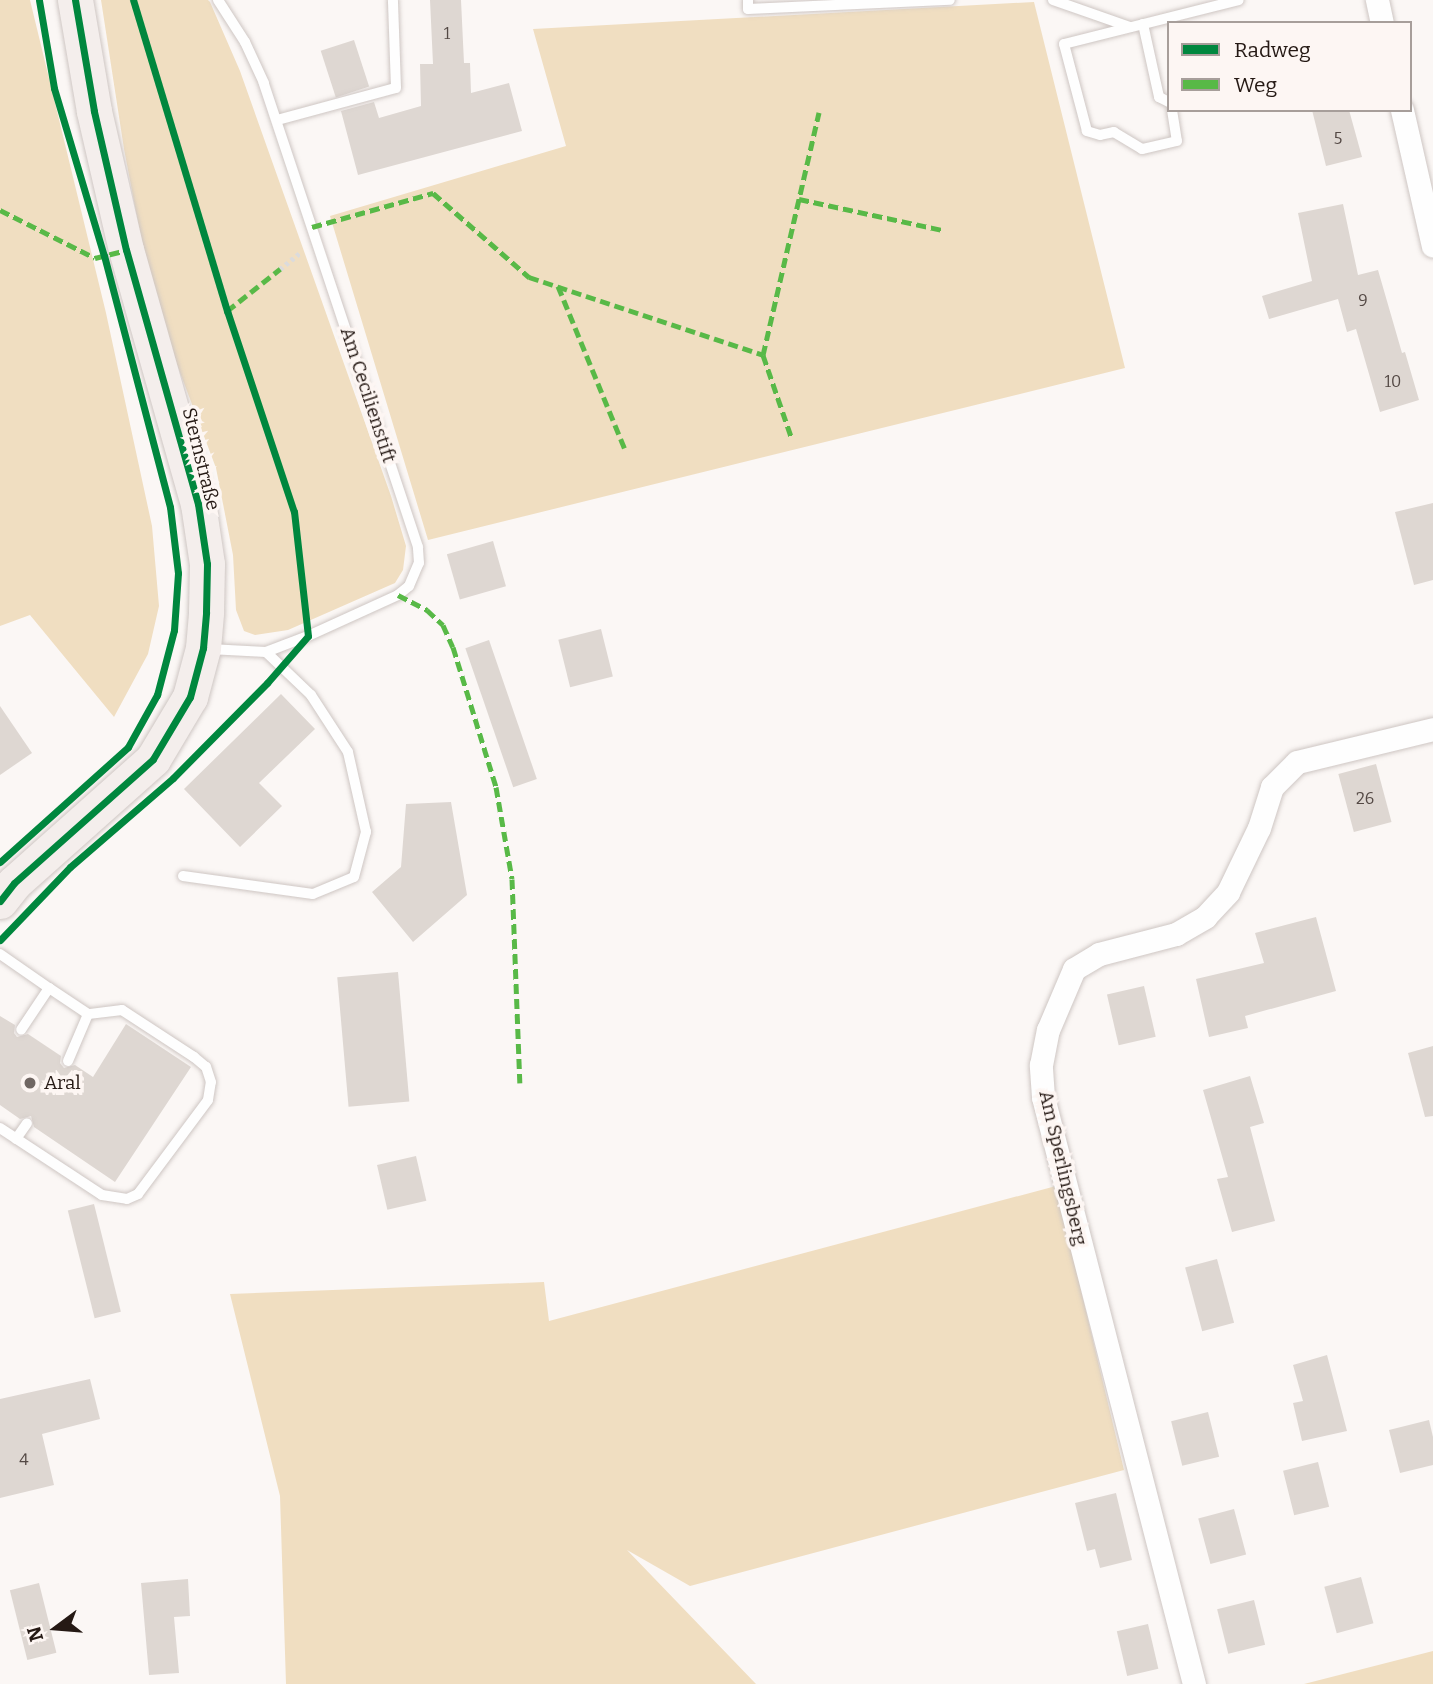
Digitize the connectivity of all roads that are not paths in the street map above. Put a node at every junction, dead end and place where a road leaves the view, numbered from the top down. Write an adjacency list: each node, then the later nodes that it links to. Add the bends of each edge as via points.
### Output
1 (75, 0): 17 (main road, Sternstraße, via 91,99 126,250 198,504 207,564)
2 (218, 0): 15 (lane, Am Cecilienstift, via 246,43)
3 (393, 0): 15 (lane, via 396,88)
4 (748, 0): 5 (lane, via 748,9)
5 (950, 0)
6 (1053, 0): 11 (lane)
7 (1239, 0): 10 (lane)
8 (1377, 0): 9 (street)
9 (1382, 21)
10 (1143, 24): 11 (lane); 12 (lane, via 1159,97)
11 (1130, 27): 13 (lane, via 1064,44 1087,131 1100,135 1114,132 1142,149 1177,141)
12 (1167, 101)
13 (1172, 112)
14 (1402, 112): 16 (street)
15 (277, 120): 18 (lane, Am Cecilienstift, via 418,547 419,563 409,586 398,595)
16 (1433, 246)
17 (203, 648): 18 (lane, Am Cecilienstift); 21 (main road, Sternstraße, via 190,696 153,759)
18 (267, 652): 20 (lane, via 311,695 348,752 366,832 354,877 313,894)
19 (1433, 729): 30 (street, Am Sperlingsberg, via 1297,762 1272,787 1259,828 1228,892 1205,916 1176,934 1099,954 1074,969 1048,1030 1041,1065 1043,1097)
20 (183, 876)
21 (0, 901)
22 (0, 954): 23 (lane)
23 (48, 988): 24 (lane); 25 (lane)
24 (88, 1014): 26 (lane); 29 (lane, via 122,1010 194,1057 206,1067 211,1082 208,1100 138,1194 127,1199 102,1195)
25 (21, 1030)
26 (68, 1061)
27 (27, 1123): 29 (lane)
28 (0, 1128): 29 (lane)
29 (16, 1139)
30 (1194, 1684)

